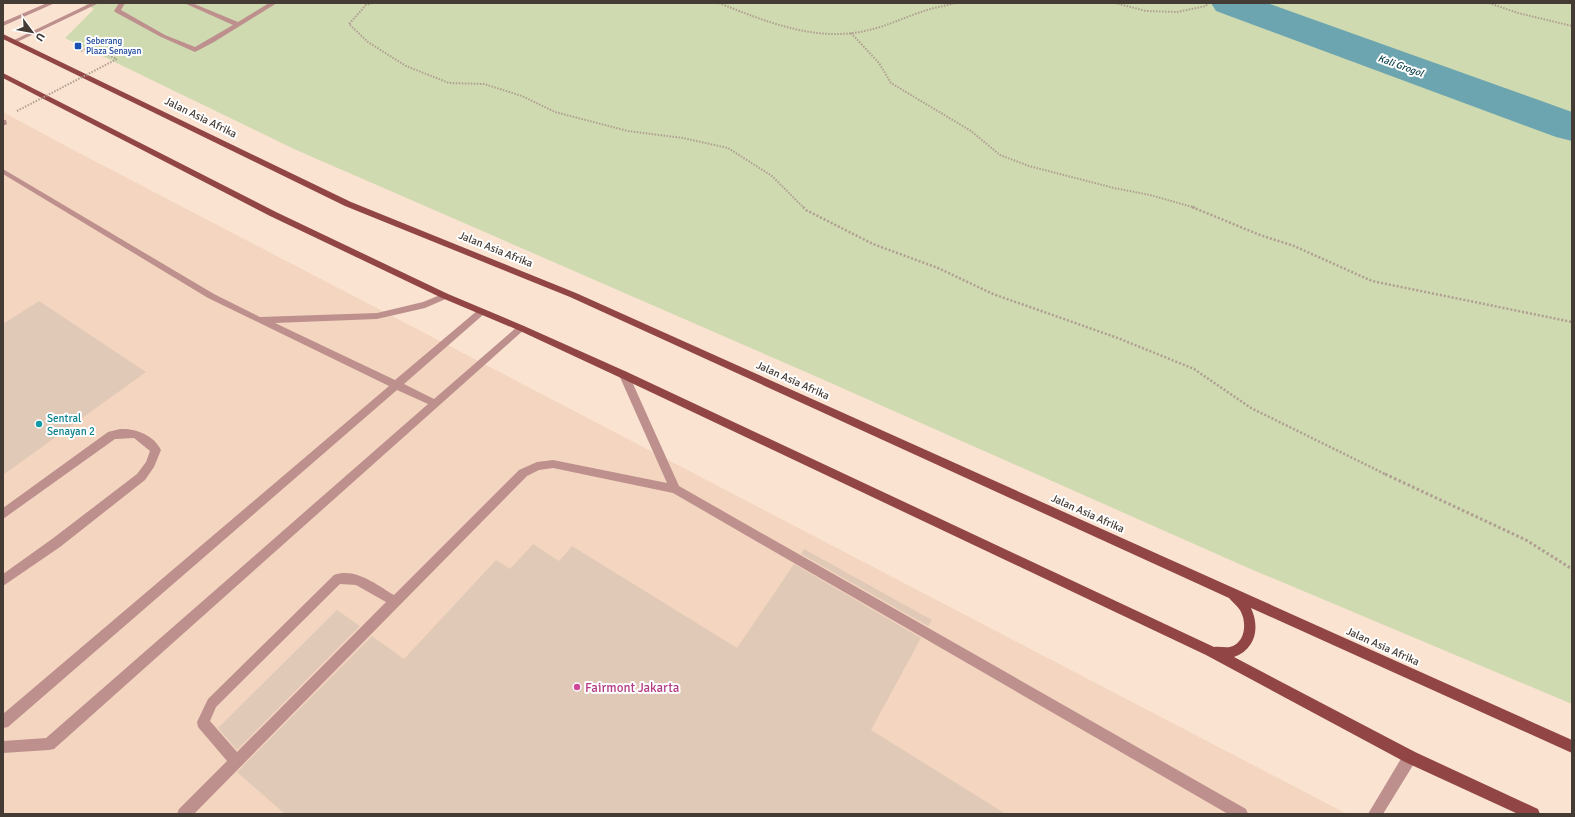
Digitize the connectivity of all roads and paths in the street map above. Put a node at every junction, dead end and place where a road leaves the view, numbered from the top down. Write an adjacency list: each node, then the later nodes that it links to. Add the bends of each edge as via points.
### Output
1 (52, 3): 12 (lane)
2 (96, 3): 17 (lane)
3 (122, 3): 13 (lane, via 117,11 195,50)
4 (187, 3): 13 (lane)
5 (274, 3): 13 (lane)
6 (372, 3): 33 (path, via 366,5 349,24 368,42 406,66 449,83 484,84 522,96 554,112 628,131 683,138 728,148 772,176 806,210 873,244 938,268 993,294 1194,369 1251,408 1526,540)
7 (719, 3): 15 (path, via 765,22 791,29 836,35)
8 (956, 3): 15 (path)
9 (1116, 3): 10 (path, via 1161,12 1177,12 1206,6)
10 (1208, 3)
11 (1489, 3): 14 (path)
12 (3, 24)
13 (238, 25)
14 (1572, 26)
15 (851, 33): 26 (path, via 879,63 891,83 971,130 1000,155 1029,166 1199,209 1260,235 1294,246 1372,281)
16 (3, 36): 17 (main road, Jalan Asia Afrika)
17 (14, 41): 18 (main road); 35 (main road, Jalan Asia Afrika, via 348,204 574,295)
18 (3, 47)
19 (90, 47): 21 (path, bridge, via 117,59)
20 (3, 75): 23 (main road, via 272,214)
21 (17, 112)
22 (3, 171): 25 (lane, via 211,296)
23 (446, 296): 24 (main road); 25 (lane, via 425,306 377,316)
24 (481, 312): 27 (main road); 29 (lane)
25 (259, 320): 29 (lane)
26 (1572, 322)
27 (521, 328): 28 (main road); 30 (lane)
28 (624, 375): 31 (lane); 37 (main road)
29 (396, 385): 30 (lane); 38 (lane)
30 (434, 403): 39 (lane, via 49,744)
31 (675, 489): 36 (lane, via 553,464 537,466 523,473); 44 (lane)
32 (3, 514): 34 (lane, via 112,435 126,432 140,435 156,450 141,477)
33 (1572, 569)
34 (3, 581)
35 (1232, 592): 37 (main road, via 1244,606 1250,621 1250,636 1243,645 1229,653); 40 (main road, Jalan Asia Afrika)
36 (395, 601): 42 (lane); 42 (lane, via 356,580 338,579 212,702 203,722)
37 (1210, 651): 41 (main road)
38 (3, 722)
39 (3, 747)
40 (1572, 747)
41 (1410, 757): 45 (lane); 46 (main road)
42 (236, 761): 43 (lane)
43 (184, 814)
44 (1241, 814)
45 (1375, 814)
46 (1533, 814)

